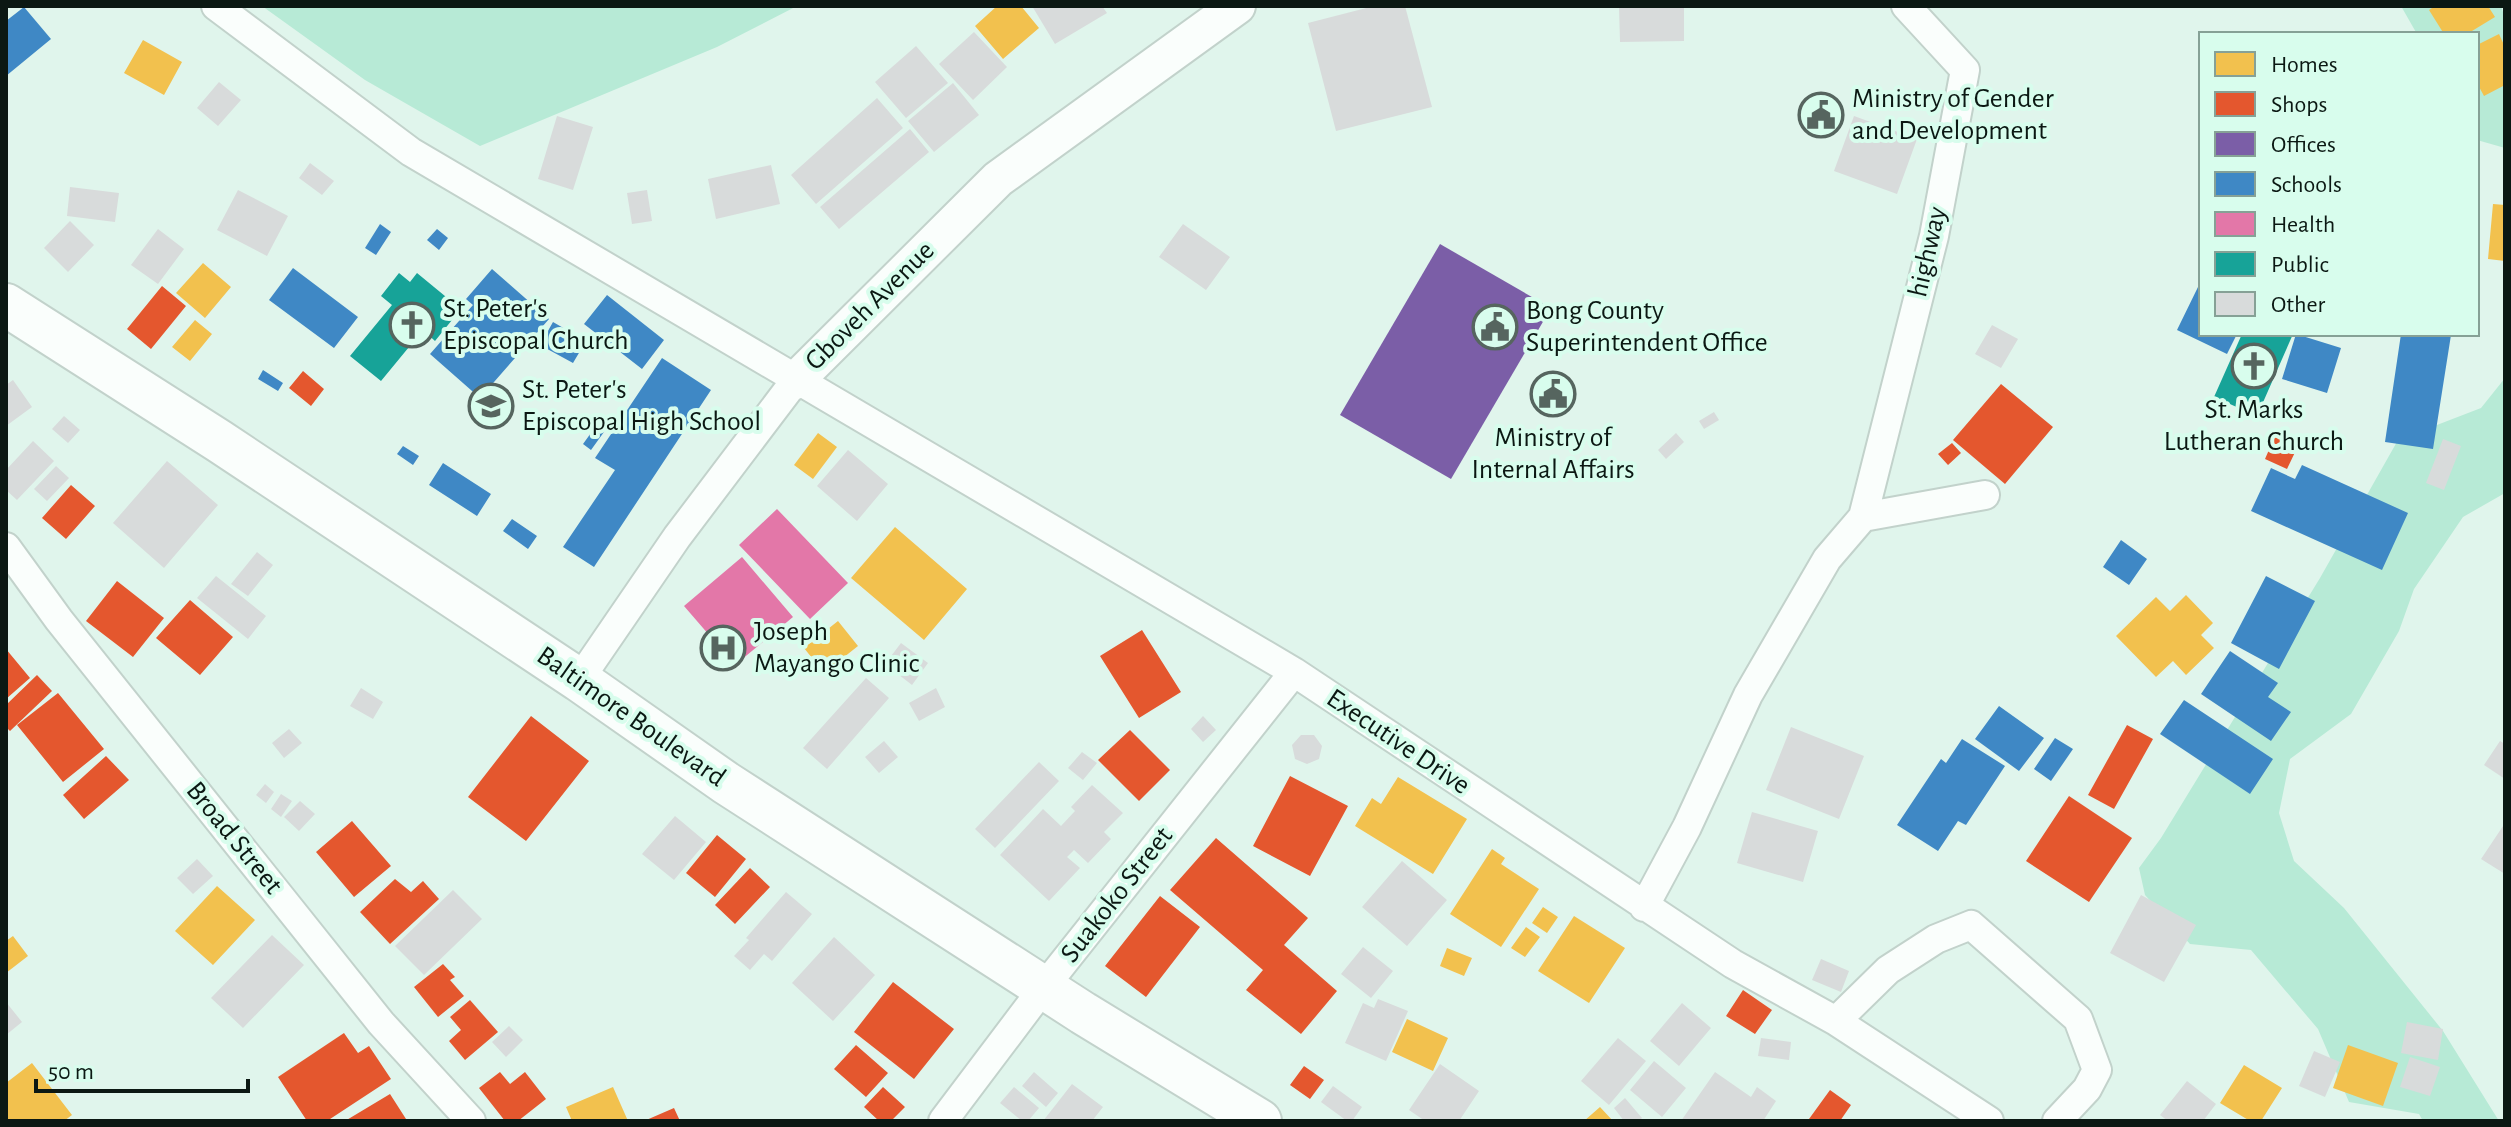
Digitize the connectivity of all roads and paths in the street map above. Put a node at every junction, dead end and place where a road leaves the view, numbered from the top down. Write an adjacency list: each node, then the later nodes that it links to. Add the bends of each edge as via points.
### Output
1 (216, 6): 5 (street, Executive Drive, via 411,152)
2 (1237, 6): 5 (main road, Gboveh Avenue, via 998,179)
3 (1906, 6): 7 (street, highway, via 1965,70 1934,236)
4 (6, 305): 10 (highway, Baltimore Boulevard)
5 (795, 381): 9 (street, Executive Drive); 10 (street, Gboveh Avenue, via 677,537)
6 (1985, 495): 7 (street)
7 (1863, 517): 11 (street, highway, via 1827,559 1748,695)
8 (6, 547): 14 (street, Broad Street, via 381,1023)
9 (1294, 672): 11 (street, Executive Drive); 12 (street, Suakoko Street)
10 (579, 680): 12 (highway, Baltimore Boulevard, via 726,783)
11 (1644, 907): 13 (street, Executive Drive)
12 (1044, 987): 15 (street, Suakoko Street); 16 (highway, Baltimore Boulevard)
13 (1836, 1021): 17 (street, Executive Drive); 18 (street, via 1888,970 1936,939 1971,925 2078,1019 2097,1070)
14 (471, 1121)
15 (943, 1121)
16 (1260, 1121)
17 (1989, 1121)
18 (2057, 1121)

